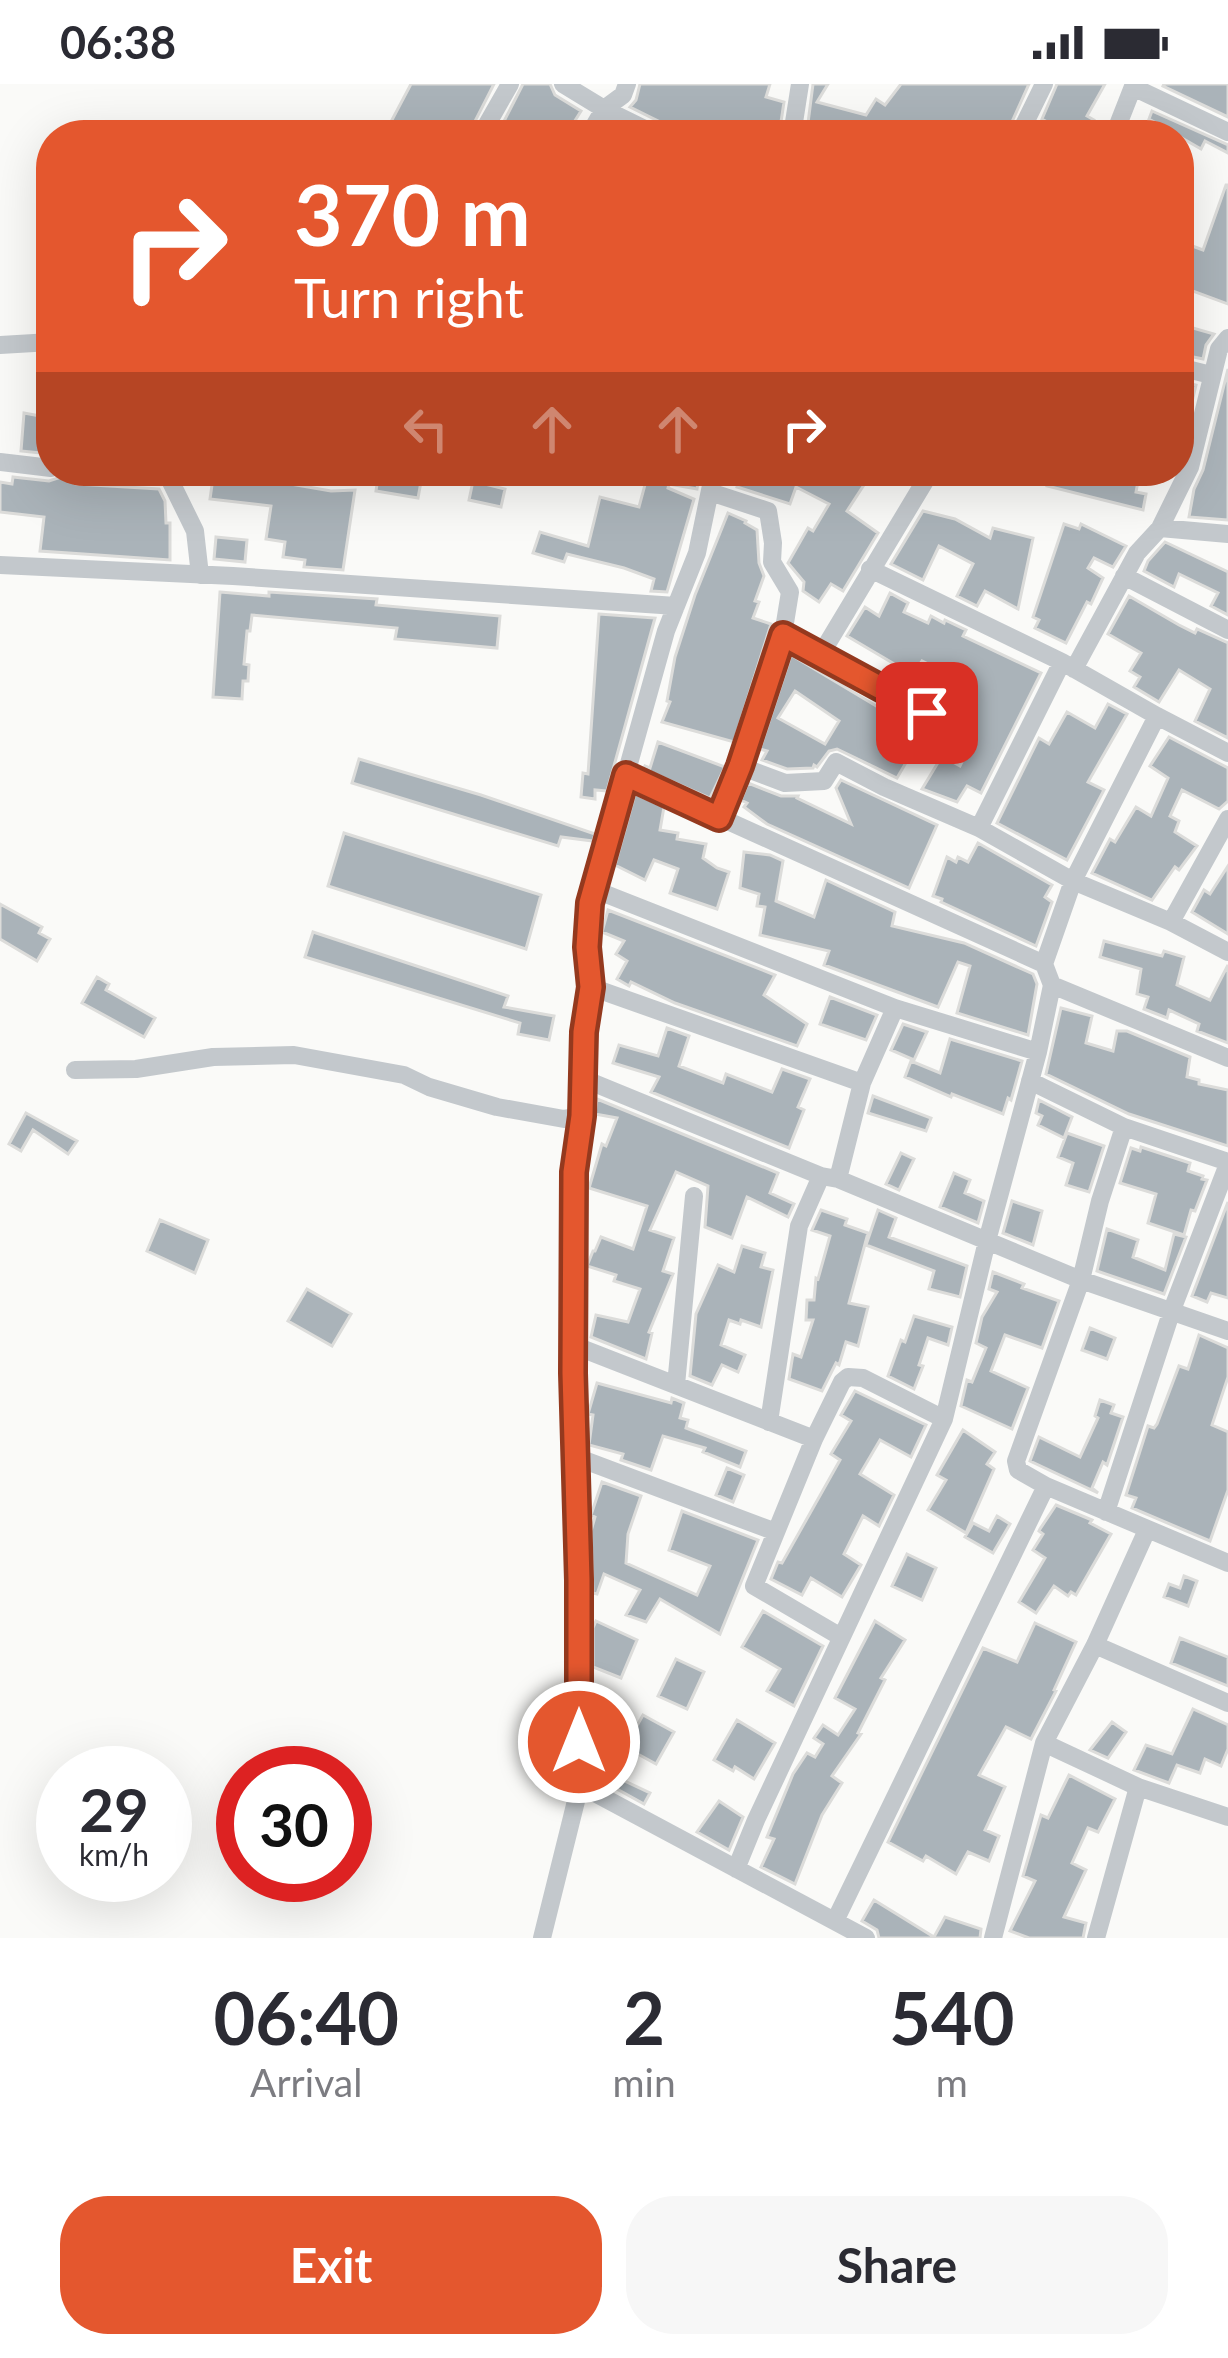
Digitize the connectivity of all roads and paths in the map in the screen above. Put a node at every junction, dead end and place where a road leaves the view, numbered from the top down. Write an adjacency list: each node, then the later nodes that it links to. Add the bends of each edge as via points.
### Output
1 (510, 84): 8 (street)
2 (563, 84): 7 (street)
3 (627, 84): 7 (street)
4 (800, 84): 11 (street)
5 (1044, 84): 12 (street)
6 (1134, 86): 13 (street); 14 (street)
7 (604, 110): 9 (street); 10 (street)
8 (490, 120)
9 (598, 120)
10 (625, 120)
11 (794, 120)
12 (1026, 120)
13 (1120, 120)
14 (1228, 132)
15 (1228, 338): 19 (street)
16 (36, 343): 17 (street)
17 (0, 345)
18 (1194, 371): 19 (street)
19 (1211, 375): 20 (street)
20 (1194, 432)
21 (0, 462): 22 (street)
22 (36, 466)
23 (173, 486): 32 (street, via 195,532)
24 (711, 486): 27 (street)
25 (922, 486): 31 (street)
26 (1176, 486): 28 (street)
27 (710, 492): 34 (street); 36 (street, via 768,511 772,562 790,592)
28 (1160, 528): 29 (street); 33 (street)
29 (1228, 534)
30 (0, 565): 32 (street)
31 (870, 568): 37 (street); 38 (street)
32 (200, 575): 34 (street)
33 (1124, 576): 35 (street); 38 (street)
34 (676, 606): 43 (street)
35 (1228, 630)
36 (783, 635): 37 (street); 42 (street)
37 (820, 654): 40 (street)
38 (1068, 665): 39 (street); 46 (street)
39 (1157, 716): 41 (street); 47 (street)
40 (962, 732)
41 (1228, 753)
42 (740, 766): 44 (street); 46 (street, via 784,783 824,781 836,762)
43 (626, 775): 44 (street); 48 (street)
44 (719, 818): 51 (street)
45 (1228, 819): 49 (street)
46 (979, 828): 47 (street)
47 (1073, 881): 49 (street); 51 (street)
48 (593, 889): 53 (street); 54 (street)
49 (1171, 922): 50 (street)
50 (1228, 952)
51 (1044, 964): 52 (street)
52 (1052, 986): 55 (street); 56 (street)
53 (591, 987): 58 (street); 60 (street)
54 (895, 1008): 55 (street); 60 (street)
55 (1038, 1052): 59 (street)
56 (1228, 1058)
57 (75, 1070): 61 (street, via 294,1055 404,1075 497,1106)
58 (584, 1079): 61 (street); 64 (street)
59 (1030, 1081): 62 (street); 66 (street)
60 (862, 1083): 64 (street)
61 (582, 1116): 70 (street, via 574,1172)
62 (1124, 1127): 63 (street); 67 (street)
63 (1228, 1163): 68 (street)
64 (830, 1177): 66 (street); 73 (street, via 799,1226)
65 (694, 1196): 71 (street)
66 (987, 1241): 67 (street); 72 (street)
67 (1081, 1280): 68 (street); 76 (street, via 1016,1461)
68 (1172, 1310): 69 (street); 77 (street)
69 (1228, 1331)
70 (574, 1345): 71 (street); 75 (street)
71 (676, 1385): 73 (street)
72 (944, 1419): 74 (street, via 848,1377); 81 (street)
73 (769, 1422): 74 (street)
74 (814, 1439): 79 (street)
75 (576, 1457): 79 (street); 85 (street)
76 (1046, 1486): 77 (street); 89 (street)
77 (1106, 1512): 78 (street)
78 (1147, 1530): 80 (street); 82 (street)
79 (776, 1532): 81 (street, via 754,1586)
80 (1228, 1563)
81 (841, 1637): 88 (street)
82 (1095, 1645): 83 (street); 84 (street)
83 (1228, 1702)
84 (1044, 1743): 86 (street); 92 (street)
85 (580, 1785): 88 (street); 90 (street)
86 (1138, 1787): 87 (street); 93 (street)
87 (1228, 1817)
88 (736, 1869): 89 (street)
89 (835, 1922): 91 (street)
90 (542, 1938)
91 (866, 1938)
92 (993, 1938)
93 (1096, 1938)

